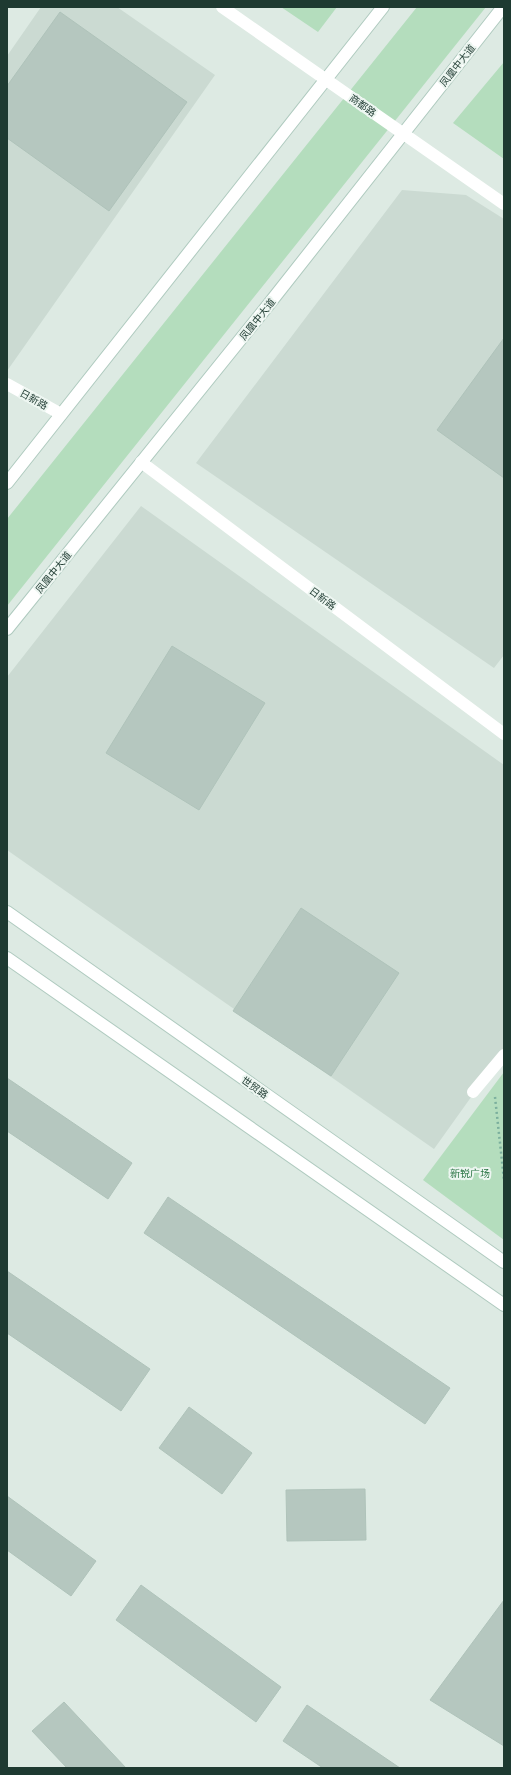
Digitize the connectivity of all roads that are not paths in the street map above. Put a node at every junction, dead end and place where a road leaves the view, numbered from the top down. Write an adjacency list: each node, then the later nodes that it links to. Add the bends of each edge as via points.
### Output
1 (222, 7): 4 (main road, 商都路)
2 (383, 7): 4 (main road)
3 (503, 7): 5 (main road, 凤凰中大道)
4 (326, 79): 5 (main road, 商都路); 8 (main road)
5 (403, 134): 6 (main road, 商都路); 9 (main road, 凤凰中大道)
6 (504, 204)
7 (7, 384): 8 (main road, 日新路)
8 (61, 414): 10 (main road)
9 (141, 462): 11 (main road, 凤凰中大道); 12 (main road, 日新路)
10 (7, 483)
11 (7, 629)
12 (504, 734)
13 (7, 912): 17 (main road, 世贸路)
14 (7, 958): 18 (main road)
15 (504, 1054): 16 (main road)
16 (473, 1092)
17 (504, 1262)
18 (504, 1305)

